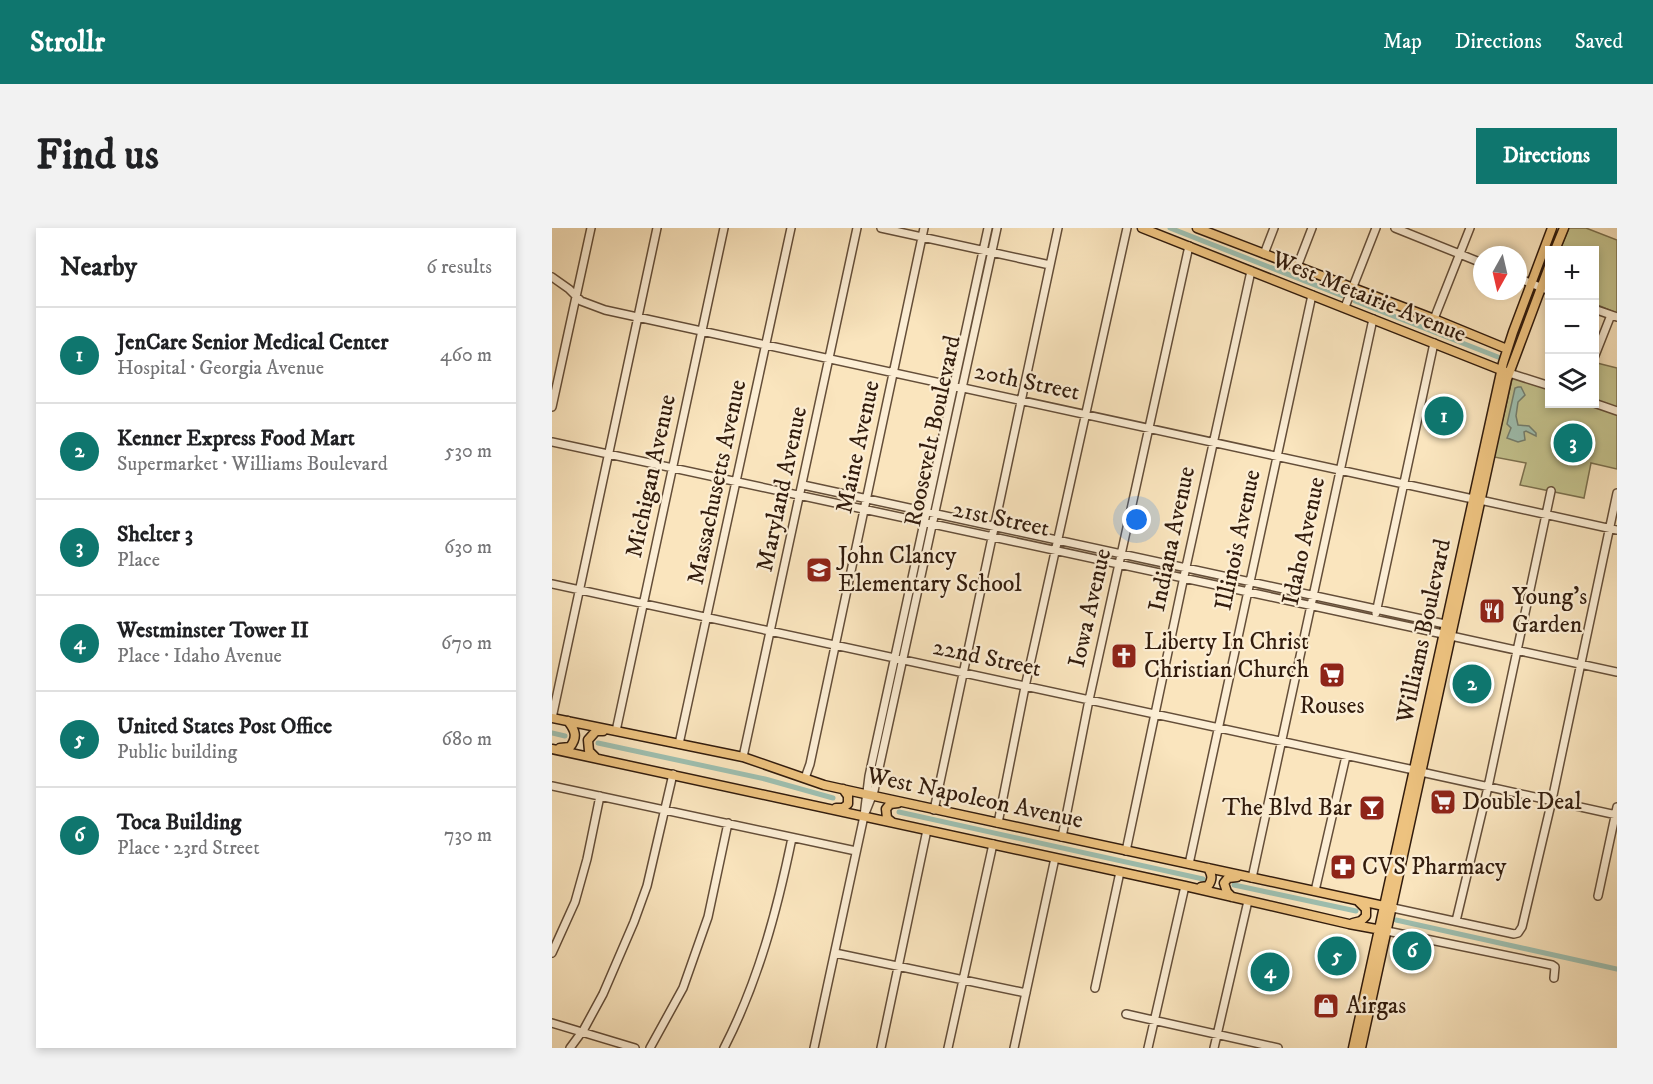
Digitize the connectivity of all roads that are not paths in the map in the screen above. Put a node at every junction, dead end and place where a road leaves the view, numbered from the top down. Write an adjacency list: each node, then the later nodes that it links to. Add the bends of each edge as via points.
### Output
1 (591, 228): 40 (street)
2 (657, 228): 45 (street)
3 (724, 228): 48 (street, Michigan Avenue)
4 (791, 228): 50 (street, Massachusetts Avenue)
5 (857, 228): 53 (street, Maryland Avenue)
6 (881, 228): 21 (street)
7 (924, 228): 21 (street, Maine Avenue)
8 (988, 228): 24 (street, Roosevelt Boulevard)
9 (997, 228): 25 (street, Roosevelt Boulevard)
10 (1058, 228): 29 (street)
11 (1127, 228): 64 (street)
12 (1142, 228): 22 (main road, West Metairie Avenue)
13 (1274, 228): 26 (street)
14 (1312, 228): 30 (street)
15 (1376, 228): 37 (street)
16 (1395, 228): 27 (street)
17 (1470, 228): 27 (street)
18 (1552, 228): 35 (main road, Williams Boulevard)
19 (1564, 228): 23 (main road)
20 (1203, 229): 26 (main road, West Metairie Avenue)
21 (922, 237): 24 (street); 56 (street, Maine Avenue)
22 (1189, 246): 31 (main road, West Metairie Avenue); 65 (street, Iowa Avenue)
23 (1557, 246)
24 (983, 250): 25 (street); 58 (street, Roosevelt Boulevard)
25 (992, 252): 29 (street); 59 (street, Roosevelt Boulevard)
26 (1264, 254): 30 (main road, West Metairie Avenue)
27 (1460, 254): 28 (street); 47 (street)
28 (1473, 259)
29 (1050, 265): 60 (street)
30 (1297, 267): 37 (main road, West Metairie Avenue)
31 (1251, 270): 39 (main road, West Metairie Avenue); 67 (street, Indiana Avenue)
32 (1545, 276): 36 (main road, Williams Boulevard)
33 (552, 277): 40 (street, 20th Street)
34 (1527, 281): 35 (street)
35 (1531, 283): 36 (street); 42 (main road, Williams Boulevard)
36 (1540, 287): 38 (street); 42 (main road, Williams Boulevard)
37 (1353, 288): 41 (street); 47 (main road, West Metairie Avenue)
38 (1545, 289)
39 (1312, 295): 41 (main road, West Metairie Avenue); 69 (street, Illinois Avenue)
40 (577, 297): 45 (street, 20th Street, via 604,310); 62 (street)
41 (1345, 307): 46 (main road, West Metairie Avenue)
42 (1527, 308): 51 (main road, Williams Boulevard); 54 (main road, Williams Boulevard)
43 (1599, 311): 44 (street)
44 (1614, 316): 52 (street)
45 (639, 318): 48 (street, 20th Street); 68 (street)
46 (1373, 319): 49 (main road, West Metairie Avenue); 71 (street, Idaho Avenue)
47 (1434, 319): 51 (main road, West Metairie Avenue)
48 (702, 331): 50 (street, 20th Street); 70 (street, Michigan Avenue)
49 (1434, 343): 55 (main road, West Metairie Avenue); 73 (street)
50 (767, 345): 53 (street, 20th Street); 72 (street, Massachusetts Avenue)
51 (1507, 349): 54 (main road); 55 (main road, Williams Boulevard)
52 (1596, 354)
53 (830, 359): 56 (street, 20th Street); 74 (street, Maryland Avenue)
54 (1513, 360): 55 (main road, Williams Boulevard)
55 (1505, 372): 57 (street, West Metairie Avenue); 79 (main road, Williams Boulevard); 79 (main road, Williams Boulevard, via 1478,476)
56 (894, 373): 58 (street, 20th Street); 78 (street, Maine Avenue)
57 (1545, 384)
58 (953, 386): 59 (street, 20th Street); 81 (street, Roosevelt Boulevard)
59 (962, 388): 60 (street, 20th Street); 82 (street, Roosevelt Boulevard)
60 (1022, 401): 64 (street, 20th Street); 85 (street)
61 (1599, 405): 63 (street)
62 (552, 407)
63 (1617, 411)
64 (1085, 414): 65 (street, 20th Street); 88 (street)
65 (1150, 429): 67 (street, 20th Street); 90 (street, Iowa Avenue)
66 (552, 442): 68 (street, 21st Street)
67 (1213, 442): 69 (street, 20th Street); 92 (street, Indiana Avenue)
68 (608, 454): 70 (street, 21st Street); 96 (street)
69 (1276, 456): 71 (street, 20th Street); 94 (street, Illinois Avenue)
70 (672, 468): 72 (street, 21st Street); 99 (street, Michigan Avenue)
71 (1340, 470): 73 (street, 20th Street); 98 (street, Idaho Avenue)
72 (738, 482): 77 (street, 21st Street); 102 (street, Massachusetts Avenue)
73 (1403, 484): 79 (street, 20th Street); 101 (street)
74 (803, 485): 77 (street, Maryland Avenue); 78 (street, 21st Street)
75 (1551, 491): 83 (street)
76 (1617, 493): 86 (street)
77 (801, 495): 80 (street, 21st Street); 105 (street, Maryland Avenue)
78 (866, 499): 80 (street, Maine Avenue); 81 (street, 21st Street)
79 (1477, 499): 83 (street, 20th Street); 104 (main road, Williams Boulevard); 106 (main road, Williams Boulevard, via 1477,516)
80 (864, 509): 84 (street, 21st Street); 107 (street, Maine Avenue)
81 (926, 512): 82 (street, 21st Street); 84 (street, Roosevelt Boulevard)
82 (934, 513): 84 (street, Roosevelt Boulevard); 85 (street, 21st Street)
83 (1546, 514): 86 (street, 20th Street); 108 (street)
84 (928, 523): 87 (street, 21st Street); 110 (street, Roosevelt Boulevard); 111 (street, Roosevelt Boulevard)
85 (994, 526): 87 (street); 88 (street, 21st Street)
86 (1613, 529): 112 (street)
87 (992, 537): 89 (street, 21st Street); 114 (street)
88 (1058, 540): 89 (street); 90 (street, 21st Street)
89 (1056, 550): 91 (street, 21st Street); 115 (street)
90 (1122, 553): 91 (street, Iowa Avenue); 92 (street, 21st Street)
91 (1120, 564): 93 (street, 21st Street); 116 (street, Iowa Avenue)
92 (1186, 567): 93 (street, Indiana Avenue); 94 (street, 21st Street)
93 (1184, 578): 97 (street, 21st Street); 117 (street, Indiana Avenue)
94 (1249, 581): 97 (street, Illinois Avenue); 98 (street, 21st Street)
95 (552, 584): 96 (street, 22nd Street)
96 (579, 590): 99 (street, 22nd Street); 118 (street)
97 (1247, 592): 100 (street, 21st Street); 120 (street, Illinois Avenue)
98 (1312, 595): 100 (street, Idaho Avenue); 101 (street, 21st Street)
99 (644, 603): 102 (street, 22nd Street); 121 (street, Michigan Avenue)
100 (1310, 606): 103 (street, 21st Street); 122 (street, Idaho Avenue)
101 (1377, 609): 103 (street); 104 (street, 21st Street)
102 (708, 617): 105 (street, 22nd Street); 123 (street, Massachusetts Avenue)
103 (1375, 620): 106 (street, 21st Street)
104 (1445, 624): 106 (main road, Williams Boulevard); 109 (main road)
105 (771, 632): 107 (street, 22nd Street); 126 (street, Maryland Avenue)
106 (1447, 635): 108 (street, 21st Street); 109 (main road, Williams Boulevard); 128 (main road, Williams Boulevard, via 1417,756)
107 (835, 645): 110 (street, 22nd Street); 130 (street, Maine Avenue)
108 (1517, 651): 112 (street, 21st Street); 132 (street)
109 (1447, 652): 128 (main road, Williams Boulevard)
110 (894, 658): 111 (street, 22nd Street); 134 (street, Roosevelt Boulevard)
111 (903, 660): 114 (street, 22nd Street); 134 (street, Roosevelt Boulevard)
112 (1580, 664): 113 (street, 21st Street); 136 (street)
113 (1617, 672)
114 (962, 673): 115 (street, 22nd Street); 140 (street)
115 (1025, 687): 116 (street, 22nd Street); 145 (street)
116 (1089, 700): 117 (street, 22nd Street); 147 (street, Iowa Avenue)
117 (1154, 714): 120 (street, 22nd Street); 151 (street, Indiana Avenue)
118 (552, 718): 119 (main road, West Napoleon Avenue)
119 (568, 721): 121 (main road, West Napoleon Avenue); 124 (main road, via 575,731 574,742 570,747)
120 (1218, 728): 122 (street, 22nd Street); 153 (street, Illinois Avenue)
121 (613, 731): 123 (main road, West Napoleon Avenue); 127 (main road, via 596,731 588,740 589,751)
122 (1281, 742): 125 (street, 22nd Street); 156 (street, Idaho Avenue)
123 (679, 744): 126 (main road, West Napoleon Avenue)
124 (553, 749): 127 (main road, West Napoleon Avenue)
125 (1346, 756): 128 (street, 22nd Street); 158 (street)
126 (743, 757): 130 (main road, West Napoleon Avenue)
127 (596, 758): 129 (main road, West Napoleon Avenue)
128 (1417, 771): 132 (street, 22nd Street); 163 (main road, Williams Boulevard)
129 (673, 774): 138 (main road, West Napoleon Avenue); 139 (street)
130 (805, 778): 133 (main road, West Napoleon Avenue)
131 (552, 786): 135 (street)
132 (1488, 787): 136 (street, 22nd Street); 164 (street)
133 (843, 789): 134 (main road, West Napoleon Avenue); 138 (main road, via 848,804)
134 (869, 795): 137 (main road, West Napoleon Avenue); 142 (street, Roosevelt Boulevard)
135 (600, 796): 139 (street); 167 (street, via 575,902)
136 (1552, 800): 141 (street, 22nd Street); 164 (street, via 1518,933)
137 (904, 803): 140 (main road, West Napoleon Avenue); 143 (main road, via 891,804 886,809)
138 (829, 809): 142 (main road, West Napoleon Avenue)
139 (664, 810): 144 (street); 177 (street, via 647,886 634,922 603,994)
140 (934, 810): 145 (main road, West Napoleon Avenue)
141 (1616, 812): 160 (street)
142 (864, 816): 143 (main road, West Napoleon Avenue); 150 (street, Roosevelt Boulevard)
143 (892, 822): 146 (main road, West Napoleon Avenue)
144 (728, 823): 148 (street); 182 (street, via 708,917 683,988)
145 (998, 823): 147 (main road, West Napoleon Avenue)
146 (927, 830): 149 (main road, West Napoleon Avenue); 169 (street)
147 (1062, 837): 151 (main road, West Napoleon Avenue)
148 (792, 838): 150 (street); 183 (street, via 767,943)
149 (993, 844): 152 (main road, West Napoleon Avenue); 171 (street)
150 (856, 851): 168 (street, Roosevelt Boulevard)
151 (1126, 851): 153 (main road, West Napoleon Avenue)
152 (1055, 858): 155 (main road, West Napoleon Avenue); 173 (street)
153 (1189, 864): 154 (main road, West Napoleon Avenue)
154 (1208, 868): 156 (main road, West Napoleon Avenue); 157 (main road, via 1208,886)
155 (1120, 872): 157 (main road, West Napoleon Avenue); 172 (street)
156 (1248, 877): 158 (main road, West Napoleon Avenue); 159 (main road, via 1228,878 1224,883)
157 (1190, 887): 159 (main road, West Napoleon Avenue); 175 (street)
158 (1315, 891): 161 (main road, West Napoleon Avenue)
159 (1233, 897): 162 (main road, West Napoleon Avenue)
160 (1598, 897)
161 (1357, 900): 163 (main road, West Napoleon Avenue); 165 (main road, via 1366,909 1366,916)
162 (1248, 901): 165 (main road, West Napoleon Avenue); 178 (street)
163 (1388, 907): 164 (street); 166 (main road, Williams Boulevard)
164 (1456, 921)
165 (1349, 924): 166 (main road, West Napoleon Avenue)
166 (1383, 930): 170 (street, via 1552,965); 179 (main road, Williams Boulevard)
167 (552, 953)
168 (835, 953): 169 (street); 184 (street, Roosevelt Boulevard)
169 (899, 965): 171 (street); 185 (street)
170 (1554, 978)
171 (963, 979): 173 (street); 186 (street)
172 (1095, 988)
173 (1026, 993): 187 (street)
174 (1126, 1014): 175 (street)
175 (1154, 1020): 178 (street); 188 (street)
176 (552, 1023): 177 (street)
177 (581, 1033): 180 (street); 181 (street)
178 (1216, 1034): 189 (street); 190 (street)
179 (1356, 1047)
180 (570, 1048)
181 (635, 1048)
182 (650, 1048)
183 (724, 1048)
184 (814, 1048)
185 (881, 1048)
186 (948, 1048)
187 (1014, 1048)
188 (1148, 1048)
189 (1214, 1048)
190 (1278, 1048)

